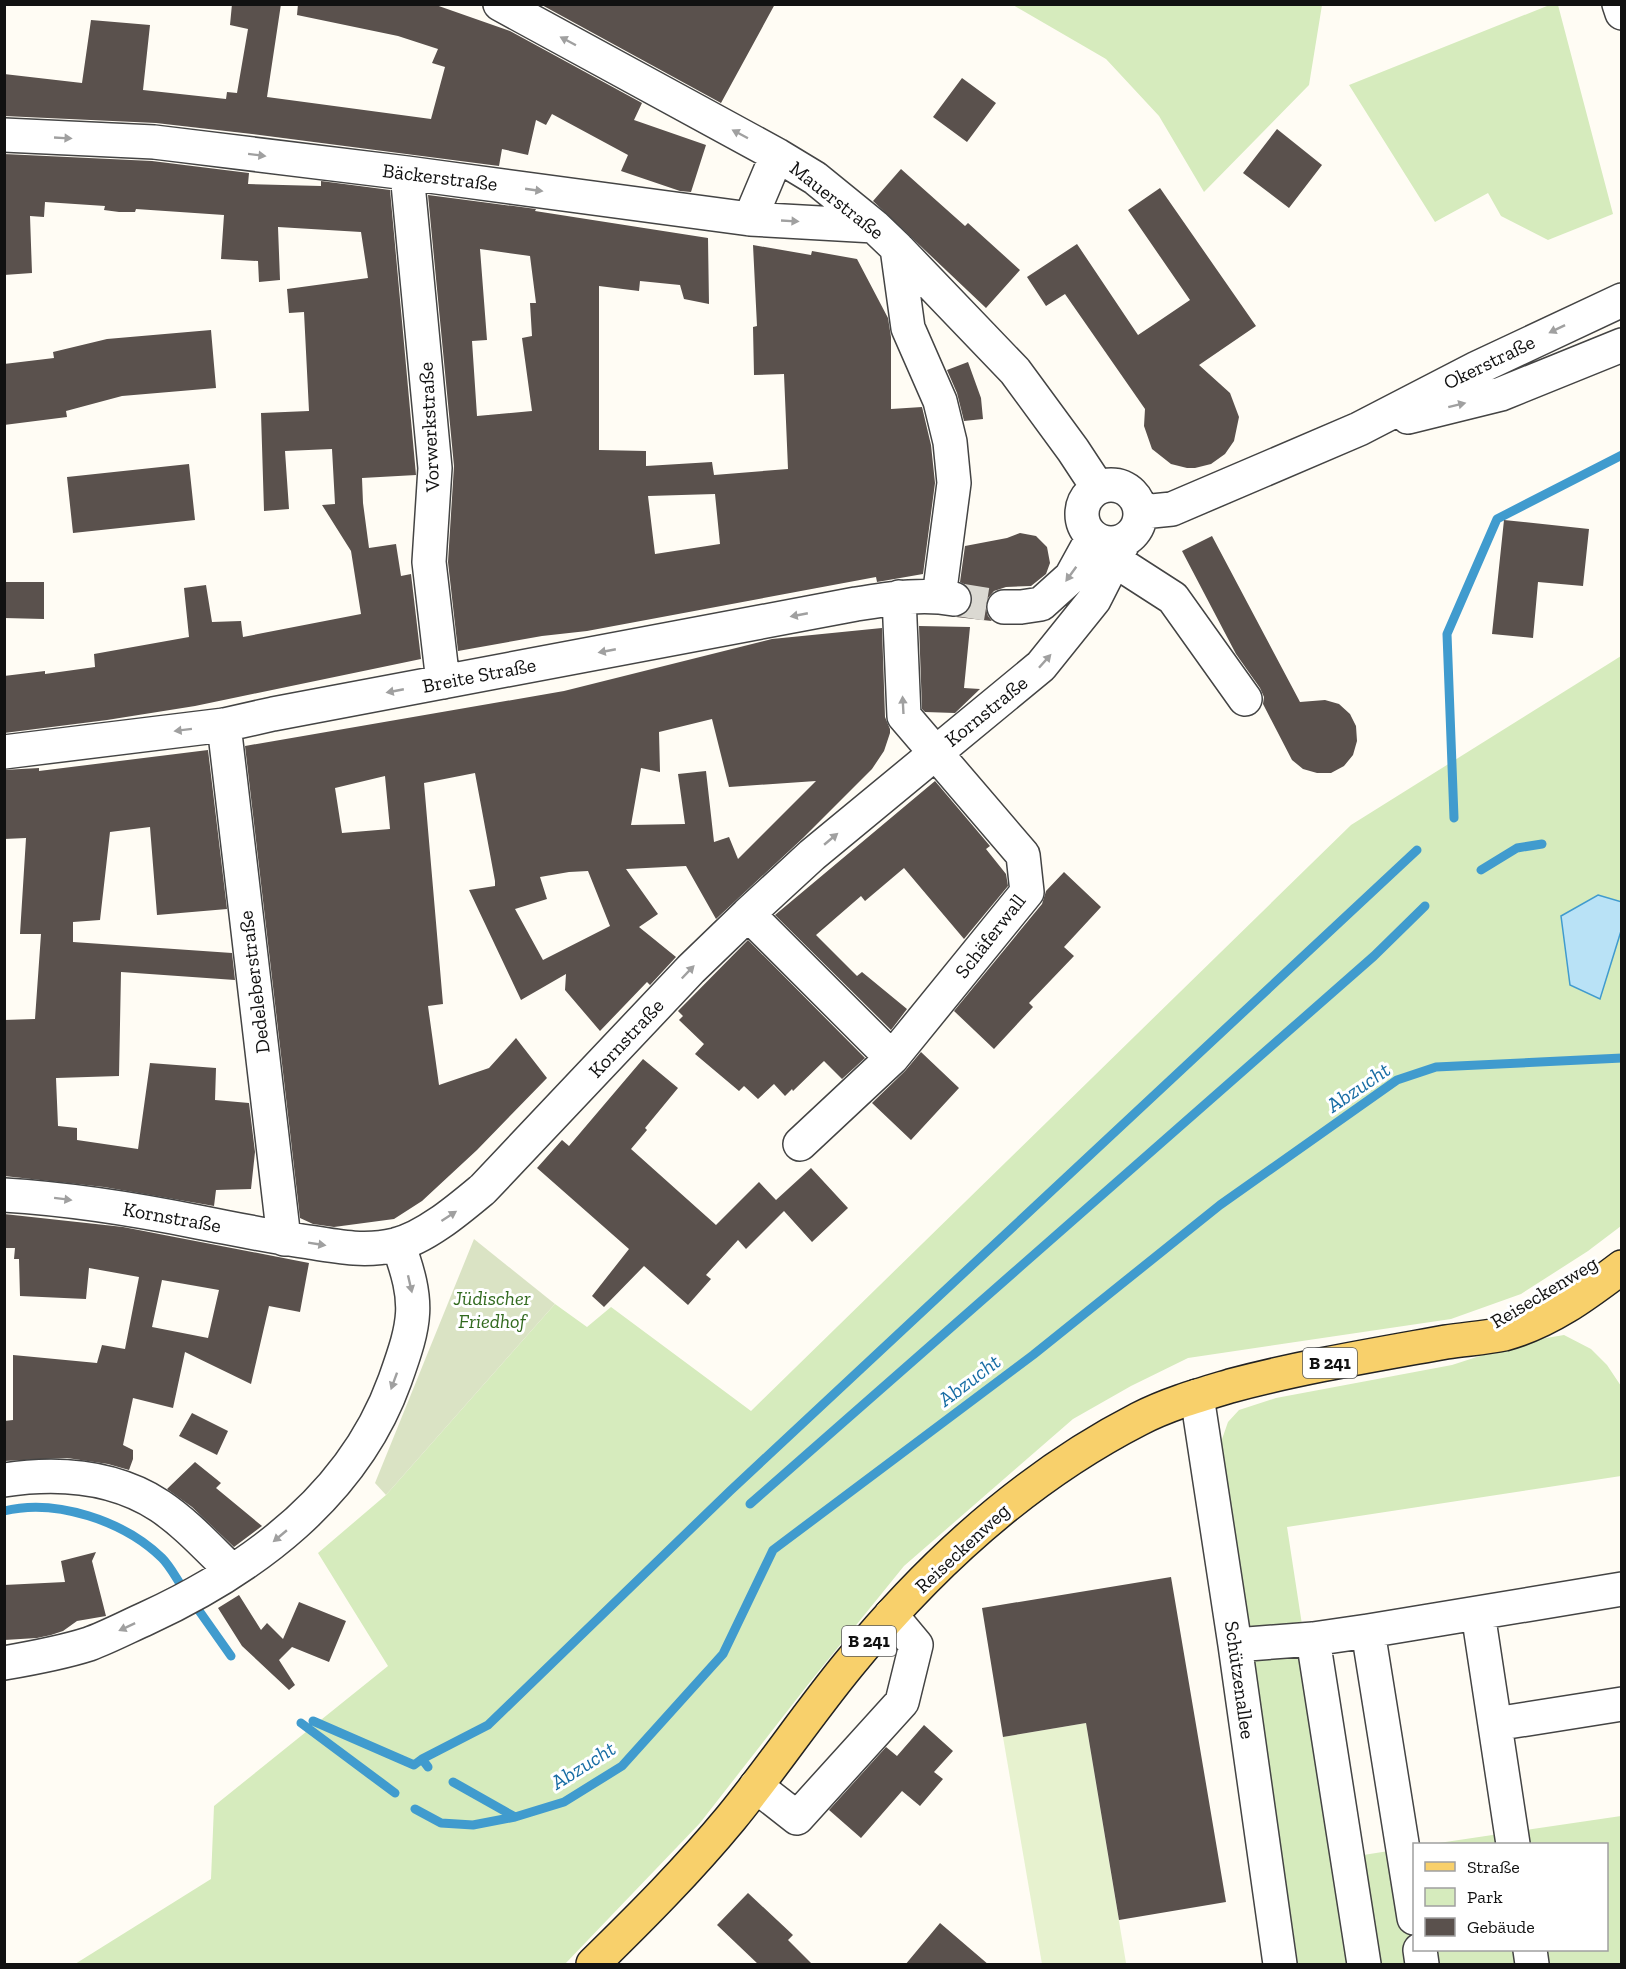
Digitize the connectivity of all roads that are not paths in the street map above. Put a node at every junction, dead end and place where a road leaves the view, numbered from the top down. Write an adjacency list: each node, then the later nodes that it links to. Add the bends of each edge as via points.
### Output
1 (500, 4): 5 (street, Mauerstraße, one-way to 1)
2 (1619, 4): 3 (street)
3 (1622, 13)
4 (4, 135): 6 (street, Bäckerstraße, one-way to 6, via 154,142)
5 (777, 155): 7 (street); 8 (street, Mauerstraße, via 815,178)
6 (407, 173): 7 (street, Bäckerstraße, one-way to 7); 17 (street, Vorwerkstraße, via 435,468 429,562)
7 (750, 219): 8 (street, Bäckerstraße, one-way to 8)
8 (885, 237): 12 (street, Mauerstraße, via 1015,371); 15 (street, Breite Straße, via 908,328 940,401 954,483 946,598)
9 (1622, 300): 11 (street, Okerstraße, one-way to 11)
10 (1622, 345): 11 (street, Okerstraße, one-way to 10, via 1502,394)
11 (1359, 429): 13 (street, Okerstraße, via 1172,509)
12 (1098, 488): 13 (street, via 1127,490); 14 (street, via 1086,499 1081,511 1083,525)
13 (1142, 512): 14 (street, via 1133,535)
14 (1110, 546): 16 (street, one-way to 16, via 1041,604); 18 (street, via 1173,598); 21 (street, Kornstraße, one-way to 14, via 1041,666 1094,600)
15 (899, 597): 17 (street, Breite Straße, one-way to 17); 21 (street, Schäferwall, one-way to 15, via 904,716)
16 (1004, 606)
17 (443, 682): 19 (street, Breite Straße, one-way to 19)
18 (1245, 699)
19 (224, 725): 20 (street, Breite Straße, one-way to 20); 26 (street, Dedeleberstraße)
20 (4, 752)
21 (936, 752): 22 (street, Kornstraße, one-way to 21); 23 (street, Schäferwall, via 1023,855 1027,892)
22 (748, 914): 23 (street); 27 (street, Kornstraße, one-way to 22, via 455,1213 483,1190 691,969)
23 (892, 1058): 24 (street, Schäferwall)
24 (800, 1144)
25 (4, 1195): 26 (street, Kornstraße, one-way to 26, via 60,1198 141,1210)
26 (284, 1239): 27 (street, Kornstraße, one-way to 27, via 354,1249)
27 (398, 1244): 33 (street, one-way to 33, via 413,1296 412,1326 389,1396 372,1432 322,1498 266,1548)
28 (1622, 1244): 30 (main road, Reiseckenweg / B 241, via 1536,1301 1504,1314)
29 (1622, 1268): 30 (main road, Reiseckenweg / B 241, via 1562,1310 1504,1334)
30 (1466, 1339): 31 (main road, Reiseckenweg / B 241, via 1268,1376)
31 (1197, 1396): 36 (main road, Reiseckenweg / B 241, via 1142,1417 1046,1475 963,1543); 39 (street, Schützenallee)
32 (4, 1480): 33 (street, via 65,1476 103,1481 135,1493 160,1506 189,1530)
33 (220, 1579): 40 (street, one-way to 40, via 89,1644)
34 (1622, 1589): 35 (street)
35 (1478, 1613): 37 (street); 42 (street)
36 (891, 1615): 43 (main road, Reiseckenweg / B 241); 43 (street, via 916,1645 902,1702 797,1818)
37 (1368, 1631): 38 (street); 45 (street)
38 (1313, 1639): 39 (street); 48 (street)
39 (1235, 1645): 47 (street, Schützenallee)
40 (4, 1663)
41 (1622, 1704): 42 (street)
42 (1495, 1724): 44 (street)
43 (756, 1786): 46 (main road, Reiseckenweg / B 241, via 678,1879)
44 (1514, 1843)
45 (1413, 1912)
46 (593, 1965)
47 (1280, 1965)
48 (1364, 1965)

